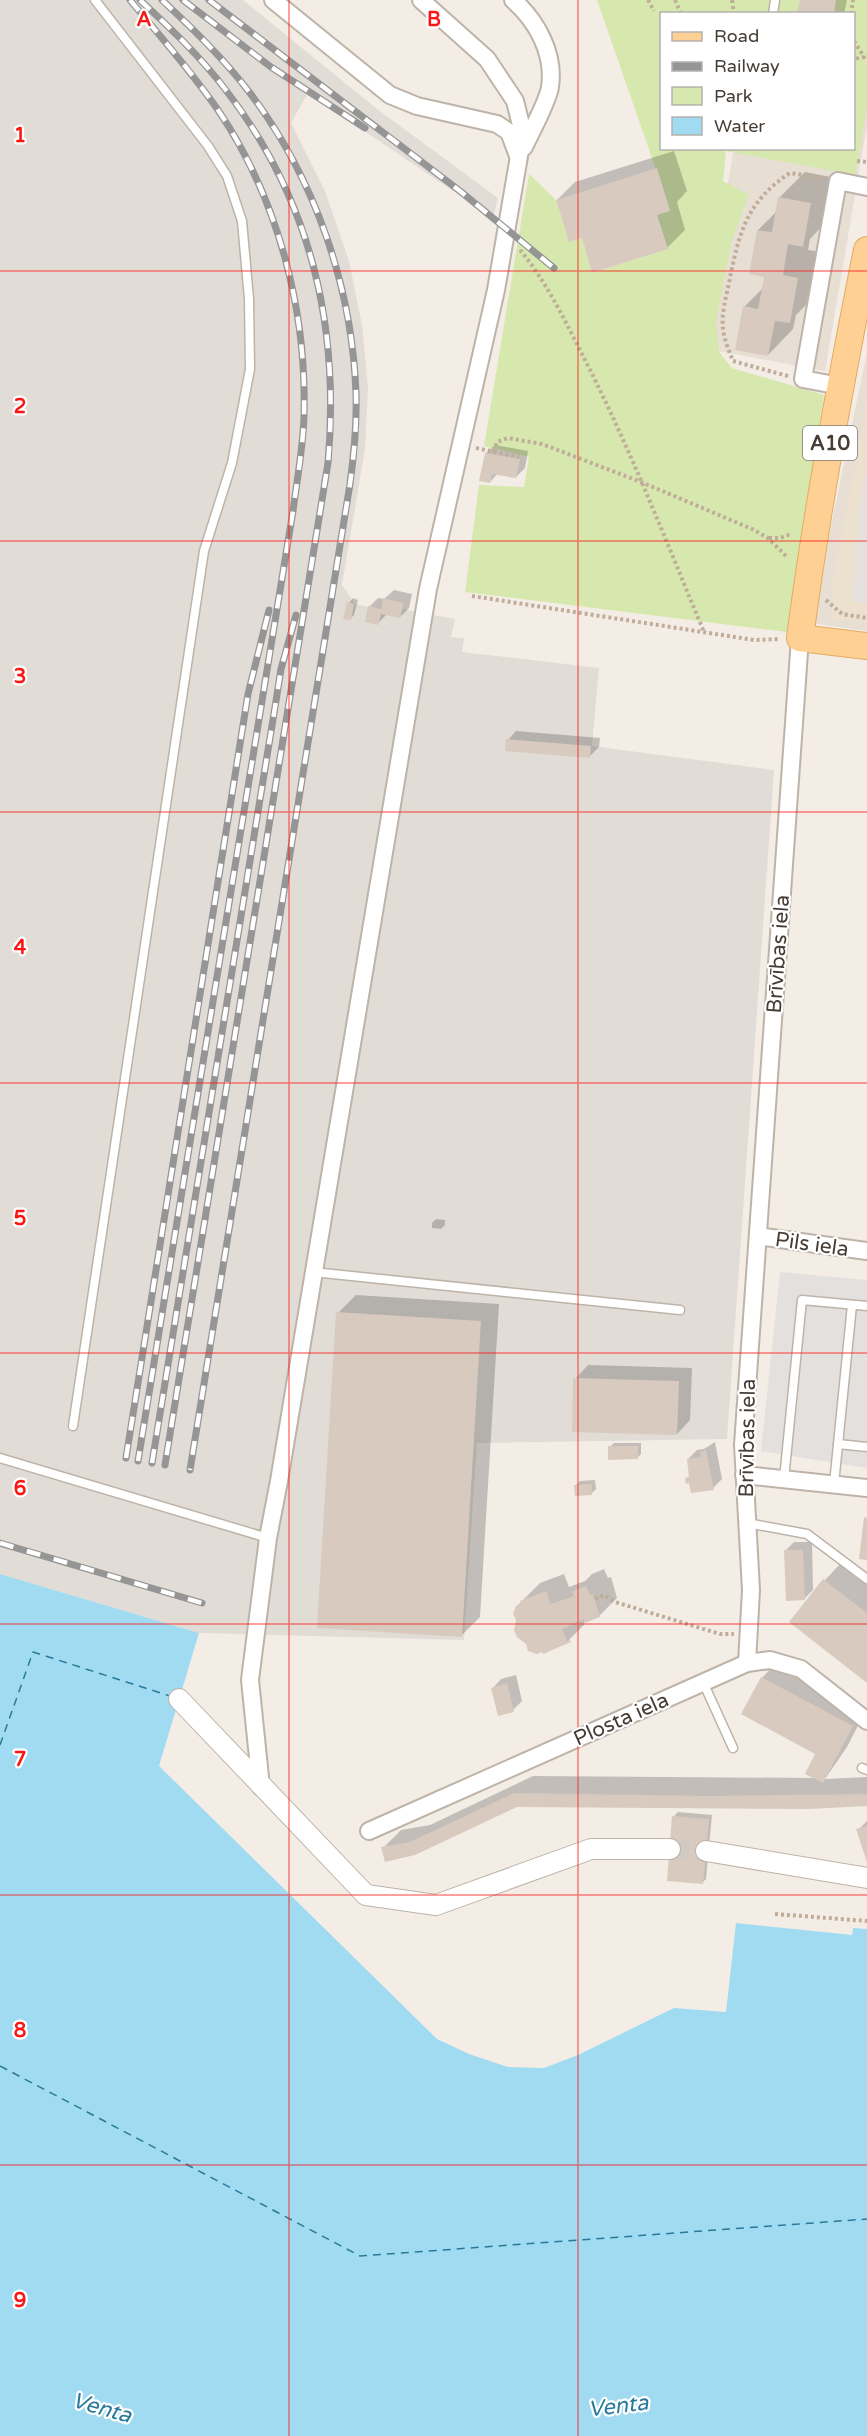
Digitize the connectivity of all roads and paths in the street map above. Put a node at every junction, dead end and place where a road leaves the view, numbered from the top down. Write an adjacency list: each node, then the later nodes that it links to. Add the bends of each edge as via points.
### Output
1 (95, 0): 38 (lane, via 208,146 226,177 242,221 250,369 232,463 204,551)
2 (273, 0): 9 (street, via 390,95 417,106 496,124 509,132)
3 (421, 0): 9 (street, via 487,59 515,101 523,133)
4 (513, 0): 9 (street, via 528,13 548,49 550,87)
5 (648, 0): 6 (path)
6 (654, 11)
7 (855, 42): 8 (path)
8 (865, 57)
9 (519, 158): 14 (street)
10 (858, 160): 11 (path)
11 (867, 162)
12 (838, 181): 13 (street); 16 (street); 16 (path, via 790,173 769,187 739,237 725,300 723,330 733,361)
13 (867, 187)
14 (506, 233): 18 (street); 21 (path, via 529,261 566,322 613,415)
15 (867, 250): 17 (main road, Brīvības iela / A10)
16 (803, 379): 17 (street)
17 (840, 386): 29 (main road, Brīvības iela / A10)
18 (461, 445): 19 (path); 34 (street, via 428,589)
19 (494, 452): 20 (path); 21 (path, via 497,442 508,438 542,444)
20 (519, 457)
21 (641, 482): 23 (path); 28 (path)
22 (791, 534): 23 (path)
23 (768, 538): 24 (path)
24 (787, 557)
25 (472, 596): 28 (path)
26 (825, 599): 27 (path, via 842,614)
27 (867, 618)
28 (704, 632): 30 (path)
29 (800, 638): 31 (main road); 32 (street, Brīvības iela)
30 (754, 640)
31 (867, 646)
32 (758, 1236): 33 (street, Pils iela); 42 (street, Brīvības iela)
33 (867, 1251)
34 (313, 1272): 37 (lane); 47 (street)
35 (852, 1305): 36 (lane); 39 (lane); 43 (lane, via 802,1300)
36 (867, 1306)
37 (680, 1310)
38 (73, 1426)
39 (838, 1444): 40 (lane); 44 (lane)
40 (867, 1447)
41 (0, 1458): 47 (lane)
42 (744, 1476): 43 (street); 46 (street, Brīvības iela)
43 (784, 1479): 44 (street)
44 (834, 1484): 45 (street)
45 (867, 1488)
46 (747, 1523): 48 (lane, via 807,1534); 51 (street, Brīvības iela, via 751,1590)
47 (268, 1538): 56 (street, via 250,1680)
48 (867, 1579)
49 (595, 1599): 50 (path, via 604,1595 615,1602)
50 (720, 1634)
51 (747, 1663): 52 (street, Plosta iela); 54 (street, Plosta iela, via 770,1660 801,1669)
52 (703, 1682): 55 (lane); 57 (street, Plosta iela)
53 (179, 1699): 56 (street)
54 (867, 1720)
55 (734, 1748)
56 (261, 1787): 58 (street, via 366,1895 436,1905 591,1849)
57 (369, 1831)
58 (670, 1849)
59 (706, 1851): 60 (street)
60 (867, 1878)
61 (775, 1914): 62 (path)
62 (867, 1921)

